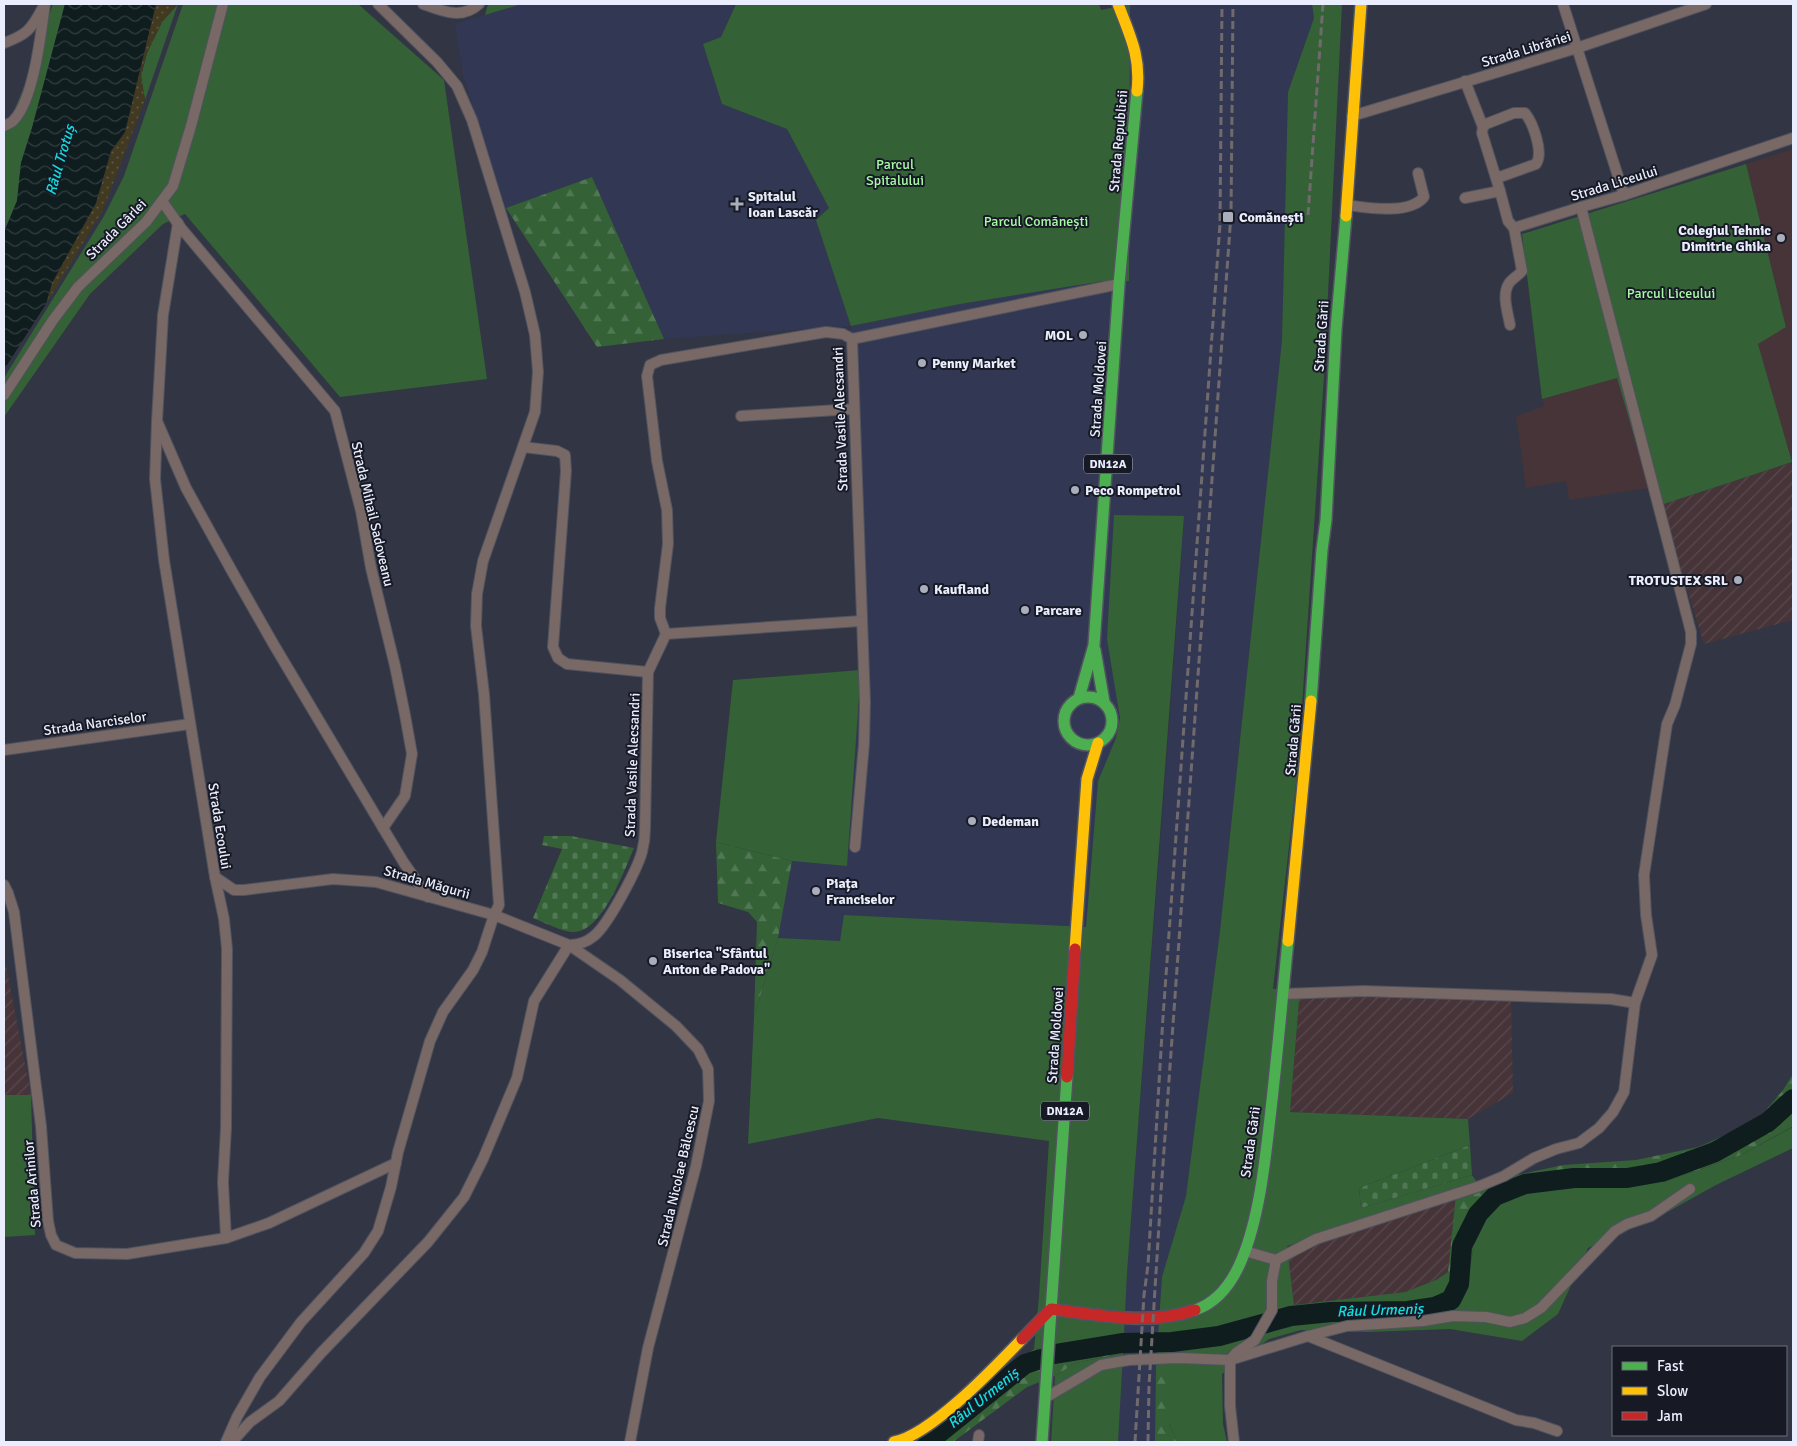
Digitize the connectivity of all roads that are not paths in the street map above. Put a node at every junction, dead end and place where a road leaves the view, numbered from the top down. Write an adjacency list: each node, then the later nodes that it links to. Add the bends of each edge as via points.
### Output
1 (45, 4): 10 (street, via 22,37); 15 (street, via 39,53 26,98)
2 (223, 4): 22 (street, Strada Gârlei, via 182,159 173,186)
3 (378, 4): 34 (street, via 458,86 472,120 526,292 535,334 538,372 535,412)
4 (422, 4): 5 (street, via 458,14)
5 (479, 4)
6 (1118, 4): 27 (street, Strada Republicii / DN12A, via 1136,50 1139,74)
7 (1361, 4): 13 (street, Strada Gării)
8 (1563, 4): 11 (street)
9 (1706, 4): 11 (street, Strada Librăriei)
10 (4, 43)
11 (1577, 48): 12 (street, Strada Librăriei); 20 (street)
12 (1465, 82): 13 (street, Strada Librăriei); 14 (street)
13 (1352, 116): 23 (street, Strada Gării)
14 (1483, 127): 18 (street, via 1482,133); 18 (street, via 1514,113 1525,113 1540,152 1536,164)
15 (6, 130)
16 (1793, 138): 20 (street, Strada Liceului)
17 (1418, 173): 23 (street, via 1424,197 1420,203 1406,208)
18 (1497, 178): 19 (street)
19 (1500, 191): 21 (street); 26 (street, via 1508,221)
20 (1624, 195): 24 (street, Strada Liceului)
21 (1465, 198)
22 (162, 201): 25 (street, Strada Mihail Sadoveanu); 30 (street, Strada Gârlei, via 146,222 73,293)
23 (1347, 204): 53 (street, Strada Gării, via 1307,756)
24 (1581, 206): 26 (street, Strada Liceului); 54 (street, via 1691,632 1691,644 1668,724 1660,767 1644,875 1652,955)
25 (178, 223): 33 (street, via 163,315); 46 (street, Strada Mihail Sadoveanu, via 335,410 361,511 370,568 395,666 412,754 405,796)
26 (1514, 228): 28 (street, via 1522,271 1508,283 1505,294)
27 (1120, 284): 29 (street, Strada Vasile Alecsandri); 37 (street, Strada Moldovei / DN12A)
28 (1510, 325)
29 (852, 339): 31 (street, Strada Vasile Alecsandri); 36 (street, via 826,332 661,360 650,365 647,376 667,510 668,544 660,608)
30 (4, 395)
31 (853, 409): 32 (street); 35 (street, Strada Vasile Alecsandri)
32 (740, 416)
33 (157, 421): 41 (street, Strada Ecoului, via 155,479); 46 (street, via 186,488 233,574)
34 (523, 447): 38 (street, via 557,451 565,456 553,648 558,658 566,664); 51 (street, via 483,561 477,594 476,626 497,867 499,905)
35 (861, 620): 36 (street); 47 (street, Strada Vasile Alecsandri, via 864,744)
36 (666, 634): 38 (street, Strada Vasile Alecsandri)
37 (1094, 645): 39 (street, Strada Moldovei); 40 (street, Strada Moldovei)
38 (648, 672): 52 (street, Strada Vasile Alecsandri, via 646,829 639,862 600,930 585,942)
39 (1079, 698): 40 (street, via 1089,696); 44 (street, via 1066,709 1063,719 1066,732)
40 (1104, 702): 42 (street, via 1111,713 1112,727)
41 (190, 724): 43 (street, Strada Narciselor); 48 (street, Strada Ecoului)
42 (1098, 743): 44 (street); 45 (street, Strada Moldovei)
43 (4, 750)
44 (1078, 752): 45 (street, Strada Moldovei)
45 (1087, 779): 60 (street, Strada Moldovei / DN12A)
46 (383, 828): 50 (street)
47 (855, 847)
48 (215, 877): 50 (street, Strada Măgurii, via 234,890 333,879 376,882); 57 (street, Strada Ecoului, via 227,949)
49 (4, 885): 57 (street, Strada Arinilor, via 14,912 41,1126 48,1221 56,1245 75,1253 127,1254)
50 (428, 897): 51 (street, Strada Măgurii)
51 (494, 915): 52 (street, Strada Măgurii); 55 (street, via 473,970 435,1027)
52 (569, 945): 66 (street, via 534,1001 517,1078 464,1197 428,1242 279,1401 250,1422); 67 (street, Strada Nicolae Bălcescu, via 620,980 676,1026 698,1049 708,1069 709,1101 696,1166 648,1348)
53 (1283, 994): 54 (street, via 1373,991 1611,999); 58 (street, Strada Gării, via 1264,1161)
54 (1635, 1003): 59 (street, via 1624,1092 1599,1128 1579,1143 1534,1158 1480,1186 1316,1239)
55 (396, 1163): 57 (street, Strada Arinilor, via 269,1223); 65 (street, via 378,1231 364,1253 301,1322 260,1377 236,1417)
56 (1690, 1189): 61 (street, via 1651,1216 1615,1231 1541,1308 1525,1318 1510,1322 1486,1316 1454,1316 1347,1326)
57 (226, 1238)
58 (1245, 1250): 59 (street); 60 (street, Strada Gării, via 1238,1268 1222,1292 1199,1310 1126,1318)
59 (1276, 1260): 62 (street, via 1272,1310 1255,1340)
60 (1052, 1309): 63 (street, Strada Moldovei / DN12A); 68 (street, via 1001,1361 929,1425 904,1440)
61 (1308, 1336): 62 (street); 64 (street, via 1516,1420)
62 (1230, 1360): 63 (street, via 1137,1359 1101,1365); 70 (street)
63 (1045, 1398): 69 (street, Strada Moldovei / DN12A)
64 (1557, 1431)
65 (226, 1442)
66 (232, 1442)
67 (630, 1442)
68 (894, 1442)
69 (1042, 1442)
70 (1234, 1442)

